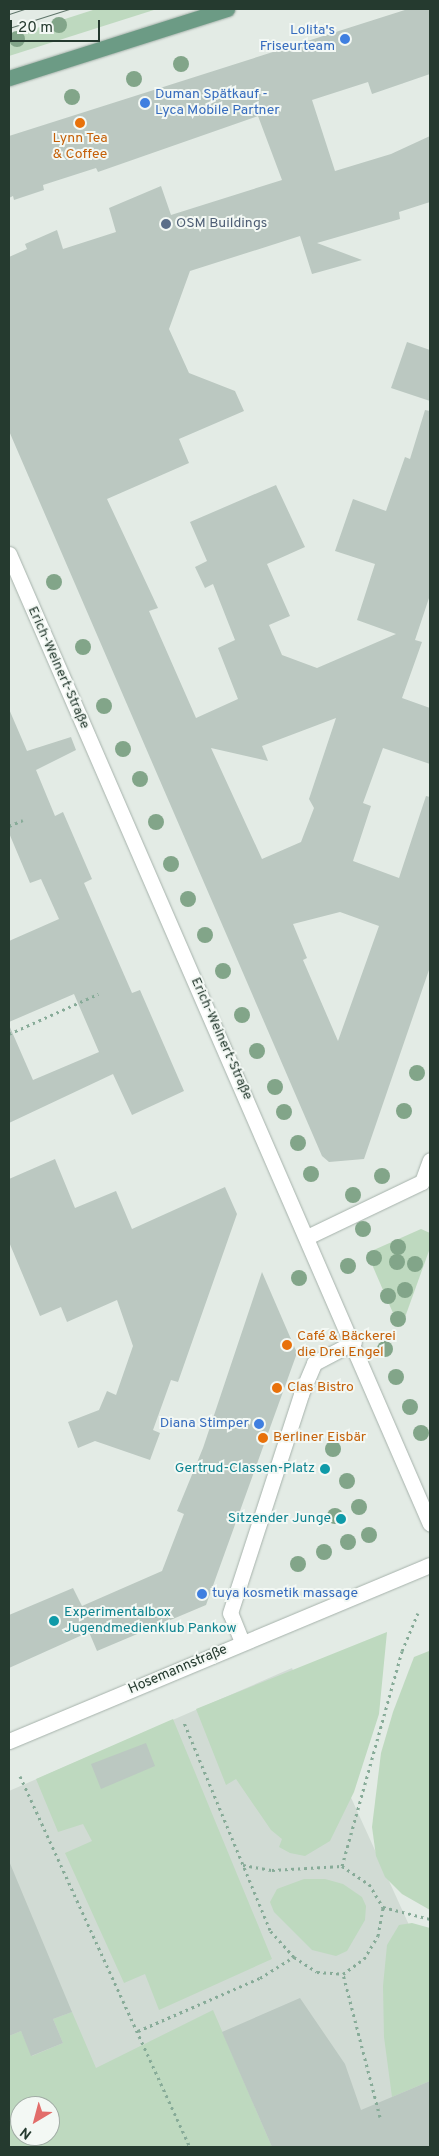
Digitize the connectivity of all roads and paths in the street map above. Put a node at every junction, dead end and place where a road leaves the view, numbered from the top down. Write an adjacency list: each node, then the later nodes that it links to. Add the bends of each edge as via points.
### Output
1 (227, 9): 2 (main road)
2 (9, 78)
3 (9, 554): 9 (street, Erich-Weinert-Straße)
4 (23, 820): 5 (path)
5 (9, 826)
6 (98, 994): 7 (path)
7 (9, 1034)
8 (430, 1160): 9 (street, via 422,1182)
9 (307, 1238): 10 (street, Erich-Weinert-Straße)
10 (354, 1342): 11 (street, Erich-Weinert-Straße); 14 (street, via 314,1363 301,1394 230,1613)
11 (430, 1524)
12 (430, 1565): 14 (street, Hosemannstraße)
13 (418, 1613): 19 (path, via 402,1651)
14 (242, 1642): 16 (street, Hosemannstraße)
15 (183, 1720): 18 (path)
16 (9, 1741)
17 (20, 1776): 24 (path)
18 (243, 1865): 19 (path, via 272,1870); 22 (path, via 270,1930)
19 (342, 1866): 20 (path, via 369,1884)
20 (383, 1907): 21 (path); 23 (path, via 378,1936 364,1959)
21 (430, 1919)
22 (294, 1957): 23 (path, via 317,1972); 24 (path, via 260,1978)
23 (342, 1974): 25 (path)
24 (138, 2032): 26 (path)
25 (380, 2117)
26 (190, 2147)

